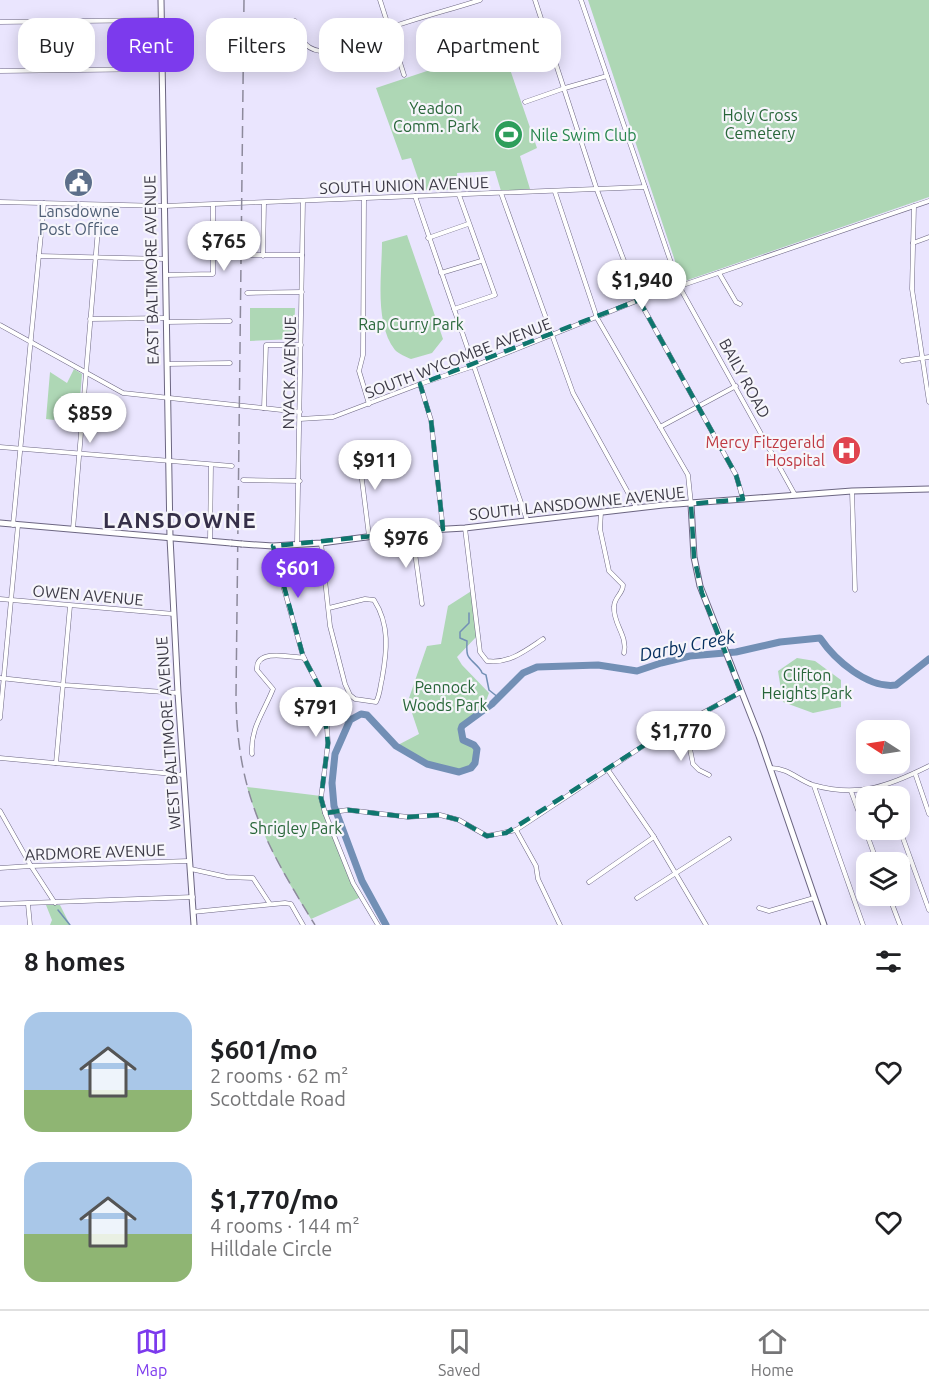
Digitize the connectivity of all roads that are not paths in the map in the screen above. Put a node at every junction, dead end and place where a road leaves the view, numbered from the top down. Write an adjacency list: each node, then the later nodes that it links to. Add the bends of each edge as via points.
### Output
1 (160, 0): 6 (main road, EAST BALTIMORE AVENUE)
2 (380, 0): 7 (street)
3 (480, 0): 10 (street)
4 (535, 0): 17 (street)
5 (581, 0): 16 (street, BAILY ROAD)
6 (161, 18)
7 (385, 18)
8 (107, 21): 9 (street)
9 (0, 22)
10 (404, 23)
11 (107, 70): 12 (street)
12 (0, 71)
13 (162, 72): 33 (main road, EAST BALTIMORE AVENUE)
14 (403, 72): 15 (street)
15 (404, 75)
16 (607, 76): 17 (street); 19 (street, BAILY ROAD)
17 (565, 88): 18 (street); 20 (street)
18 (525, 102)
19 (645, 187): 20 (street, SOUTH UNION AVENUE); 49 (street, BAILY ROAD)
20 (597, 190): 21 (street, SOUTH UNION AVENUE); 52 (street)
21 (555, 192): 22 (street, SOUTH UNION AVENUE); 55 (street)
22 (501, 193): 23 (street, SOUTH UNION AVENUE); 60 (street)
23 (459, 195): 24 (street, SOUTH UNION AVENUE); 35 (street)
24 (415, 196): 25 (street, SOUTH UNION AVENUE); 37 (street)
25 (364, 199): 26 (street, SOUTH UNION AVENUE); 74 (street, via 363,355 359,371)
26 (303, 201): 29 (street, SOUTH UNION AVENUE); 40 (street, NYACK AVENUE)
27 (929, 201): 34 (street, SOUTH WYCOMBE AVENUE)
28 (0, 202): 30 (street, SOUTH UNION AVENUE)
29 (264, 202): 32 (street, SOUTH UNION AVENUE); 42 (street)
30 (44, 203): 31 (street, SOUTH UNION AVENUE); 41 (street)
31 (100, 205): 33 (street, SOUTH UNION AVENUE); 43 (street)
32 (213, 205): 33 (street, SOUTH UNION AVENUE); 48 (street, via 213,274)
33 (164, 206): 44 (main road, EAST BALTIMORE AVENUE)
34 (914, 206): 38 (street); 47 (street, SOUTH WYCOMBE AVENUE)
35 (468, 224): 37 (street); 45 (street)
36 (929, 237): 38 (street)
37 (428, 238): 46 (street)
38 (913, 243): 63 (street, via 912,289)
39 (248, 255): 42 (street)
40 (302, 255): 42 (street); 50 (street, NYACK AVENUE)
41 (39, 256): 43 (street); 61 (street)
42 (263, 256)
43 (95, 257): 44 (street); 56 (street)
44 (165, 259): 48 (main road, EAST BALTIMORE AVENUE)
45 (481, 261): 46 (street); 54 (street, via 495,295)
46 (441, 273): 54 (street)
47 (719, 273): 49 (street, SOUTH WYCOMBE AVENUE); 53 (street)
48 (165, 275): 57 (main road, EAST BALTIMORE AVENUE)
49 (679, 286): 52 (street, SOUTH WYCOMBE AVENUE); 71 (street, BAILY ROAD)
50 (302, 292): 51 (street); 62 (street, NYACK AVENUE)
51 (247, 293)
52 (639, 300): 55 (street, SOUTH WYCOMBE AVENUE); 75 (street)
53 (740, 304)
54 (454, 309): 68 (street)
55 (597, 318): 60 (street, SOUTH WYCOMBE AVENUE); 79 (street)
56 (90, 320): 57 (street); 69 (street)
57 (166, 320): 58 (street); 67 (main road, EAST BALTIMORE AVENUE)
58 (230, 321)
59 (0, 325): 61 (street)
60 (552, 336): 68 (street, SOUTH WYCOMBE AVENUE); 94 (street, via 573,393)
61 (31, 341): 69 (street); 82 (street)
62 (301, 345): 76 (street, via 266,345); 77 (street, NYACK AVENUE)
63 (922, 357): 64 (street); 65 (street); 73 (street)
64 (929, 357)
65 (902, 361)
66 (230, 363): 67 (street)
67 (167, 364): 72 (main road, EAST BALTIMORE AVENUE)
68 (474, 366): 70 (street, SOUTH WYCOMBE AVENUE); 96 (street)
69 (86, 373): 72 (street, via 123,393); 83 (street)
70 (420, 384): 74 (street, SOUTH WYCOMBE AVENUE); 100 (street, via 431,420)
71 (736, 386): 75 (street); 91 (street, BAILY ROAD)
72 (167, 398): 76 (street); 84 (main road, EAST BALTIMORE AVENUE)
73 (929, 402)
74 (369, 404): 78 (street, SOUTH WYCOMBE AVENUE, via 329,418)
75 (698, 407): 79 (street); 92 (street, via 736,475)
76 (264, 408): 77 (street)
77 (300, 411): 78 (street, NYACK AVENUE)
78 (300, 419): 88 (street, NYACK AVENUE)
79 (660, 427): 93 (street, via 688,475)
80 (0, 447): 82 (street)
81 (358, 448): 103 (street)
82 (20, 449): 83 (street); 98 (street)
83 (79, 454): 84 (street); 101 (street)
84 (169, 462): 85 (street); 104 (main road, EAST BALTIMORE AVENUE)
85 (211, 465): 86 (street); 105 (street)
86 (232, 466)
87 (243, 480): 88 (street)
88 (300, 481): 107 (street, NYACK AVENUE)
89 (929, 489): 90 (main road, SOUTH LANSDOWNE AVENUE)
90 (852, 491): 91 (main road, SOUTH LANSDOWNE AVENUE); 109 (street)
91 (795, 495): 92 (main road, SOUTH LANSDOWNE AVENUE)
92 (743, 499): 93 (main road, SOUTH LANSDOWNE AVENUE)
93 (691, 504): 94 (main road, SOUTH LANSDOWNE AVENUE); 121 (main road, via 698,579)
94 (636, 507): 95 (main road, SOUTH LANSDOWNE AVENUE)
95 (601, 512): 96 (main road, SOUTH LANSDOWNE AVENUE); 117 (street, via 600,529 609,571 624,585 614,603 614,614 625,639)
96 (527, 521): 99 (main road, SOUTH LANSDOWNE AVENUE)
97 (0, 524): 98 (main road, SOUTH LANSDOWNE AVENUE)
98 (16, 525): 101 (main road, SOUTH LANSDOWNE AVENUE); 111 (street)
99 (465, 528): 100 (main road, SOUTH LANSDOWNE AVENUE); 116 (street, via 480,652 487,662 520,654)
100 (443, 529): 102 (main road, SOUTH LANSDOWNE AVENUE)
101 (73, 530): 104 (main road, SOUTH LANSDOWNE AVENUE)
102 (412, 531): 103 (main road, SOUTH LANSDOWNE AVENUE); 112 (street)
103 (369, 536): 106 (main road, SOUTH LANSDOWNE AVENUE)
104 (170, 538): 105 (main road, SOUTH LANSDOWNE AVENUE); 115 (main road, WEST BALTIMORE AVENUE)
105 (210, 541): 108 (main road, SOUTH LANSDOWNE AVENUE, bridge)
106 (321, 543): 107 (main road, SOUTH LANSDOWNE AVENUE); 114 (street)
107 (297, 544): 108 (main road, SOUTH LANSDOWNE AVENUE)
108 (273, 546): 118 (street)
109 (855, 590)
110 (0, 600): 111 (street, OWEN AVENUE)
111 (10, 600): 113 (street, OWEN AVENUE); 119 (street)
112 (422, 603)
113 (70, 605): 115 (street, OWEN AVENUE); 120 (street)
114 (329, 608): 114 (street, via 330,626 350,695 376,702 387,650 378,607 374,600 365,599)
115 (174, 614): 122 (main road, WEST BALTIMORE AVENUE)
116 (543, 639)
117 (624, 653)
118 (304, 658): 125 (street, via 271,655 257,663 257,670 273,689 256,724); 139 (street, via 322,692 326,711 328,743 321,798)
119 (2, 678): 120 (street); 123 (street)
120 (64, 685): 122 (street); 127 (street)
121 (741, 692): 124 (street); 129 (main road)
122 (178, 693): 132 (main road, WEST BALTIMORE AVENUE)
123 (0, 717)
124 (678, 727): 130 (street); 133 (street, via 689,744 693,764)
125 (252, 754)
126 (0, 758): 127 (street)
127 (56, 763): 132 (street)
128 (929, 766): 131 (street)
129 (771, 768): 134 (street, via 785,770); 154 (main road)
130 (608, 770): 141 (street); 142 (street)
131 (915, 773): 135 (street); 140 (street)
132 (184, 775): 146 (main road, WEST BALTIMORE AVENUE)
133 (709, 775)
134 (814, 785): 137 (street); 171 (street)
135 (884, 786)
136 (856, 790): 137 (street)
137 (851, 791): 145 (street)
138 (0, 811): 147 (street)
139 (326, 813): 141 (street, via 348,810 408,818 440,815 459,820 487,836); 167 (street, via 354,883)
140 (929, 814)
141 (516, 830): 168 (street, via 536,866 538,879)
142 (654, 837): 150 (street); 151 (street)
143 (729, 839): 150 (street)
144 (904, 840): 161 (street)
145 (873, 852)
146 (190, 861): 147 (street, ARDMORE AVENUE); 149 (main road, WEST BALTIMORE AVENUE)
147 (31, 866): 148 (street, ARDMORE AVENUE); 155 (street)
148 (0, 868)
149 (191, 868): 152 (main road, WEST BALTIMORE AVENUE); 158 (street, via 227,877 253,878)
150 (676, 873): 153 (street); 163 (street)
151 (590, 882)
152 (193, 897): 155 (street); 162 (main road, WEST BALTIMORE AVENUE)
153 (638, 898)
154 (814, 898): 160 (street, via 769,911); 170 (main road)
155 (55, 903): 157 (street)
156 (0, 904): 157 (street)
157 (28, 904): 164 (street)
158 (270, 904): 162 (street); 166 (street, via 291,904)
159 (893, 906): 172 (street)
160 (759, 908)
161 (929, 910)
162 (193, 912): 165 (main road, WEST BALTIMORE AVENUE)
163 (705, 923): 169 (street)
164 (30, 925)
165 (194, 925)
166 (303, 925)
167 (378, 925)
168 (560, 925)
169 (697, 925)
170 (824, 925)
171 (863, 925)
172 (900, 925)

